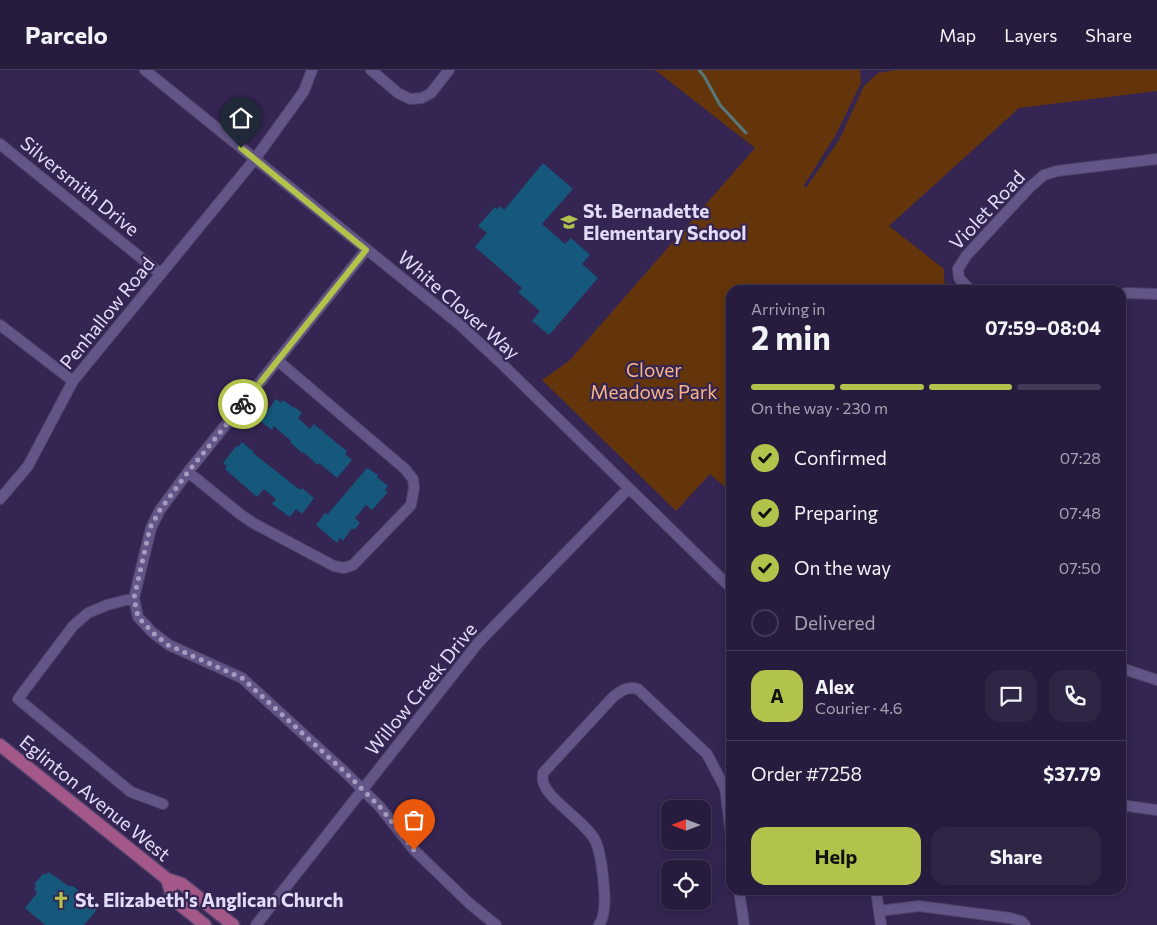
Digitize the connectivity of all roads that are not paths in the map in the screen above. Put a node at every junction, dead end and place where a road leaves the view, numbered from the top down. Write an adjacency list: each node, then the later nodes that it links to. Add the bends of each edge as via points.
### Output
1 (145, 70): 6 (street, White Clover Way)
2 (312, 70): 6 (street, Penhallow Road, via 304,91)
3 (371, 70): 4 (street, via 410,99 431,93)
4 (449, 70)
5 (0, 144): 9 (street, Silversmith Drive)
6 (255, 159): 8 (street, White Clover Way); 9 (street, Penhallow Road)
7 (1157, 159): 10 (street, Violet Road, via 1044,175 966,256 958,269 959,278)
8 (366, 250): 14 (street); 17 (street, White Clover Way, via 488,351)
9 (161, 274): 15 (street, Penhallow Road)
10 (965, 285)
11 (1126, 293): 12 (street)
12 (1157, 294)
13 (0, 325): 15 (street)
14 (277, 360): 16 (street); 16 (street, via 405,469 413,479 411,505 353,565 344,568 334,566 253,524)
15 (73, 381): 18 (street, Penhallow Road, via 28,466)
16 (188, 472): 20 (street, via 150,528)
17 (628, 489): 19 (street, White Clover Way); 24 (street, Willow Creek Drive, via 478,643)
18 (0, 500)
19 (726, 583)
20 (134, 598): 24 (street, via 138,617 152,632 168,645 242,678); 26 (street, via 88,613 72,626 18,699 131,792)
21 (1126, 670): 22 (street)
22 (1157, 680)
23 (0, 745): 29 (main road, Eglinton Avenue West)
24 (363, 790): 35 (street, Willow Creek Drive); 36 (street, via 414,850)
25 (726, 796): 37 (street, via 707,754 638,689 622,690 613,698 543,773 543,782 549,793 595,841 605,901 602,921)
26 (163, 804)
27 (1126, 806): 28 (street)
28 (1157, 810)
29 (166, 879): 33 (main road, Eglinton Avenue West, via 173,899); 34 (main road, Eglinton Avenue West, via 182,884)
30 (740, 895): 38 (street)
31 (877, 895): 32 (street)
32 (879, 910): 39 (street); 40 (street, via 919,906 1010,918)
33 (205, 925)
34 (234, 925)
35 (256, 925)
36 (496, 925)
37 (598, 925)
38 (744, 925)
39 (881, 925)
40 (1025, 925)

